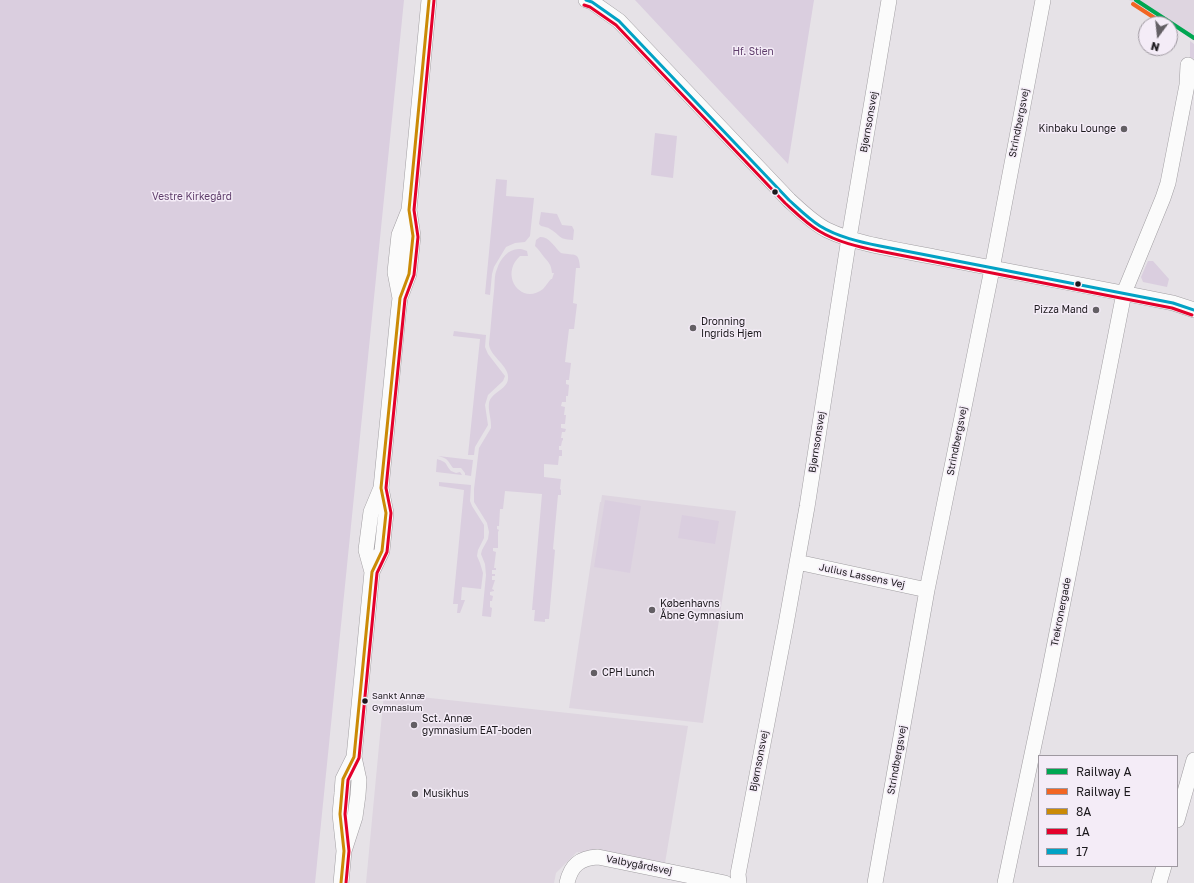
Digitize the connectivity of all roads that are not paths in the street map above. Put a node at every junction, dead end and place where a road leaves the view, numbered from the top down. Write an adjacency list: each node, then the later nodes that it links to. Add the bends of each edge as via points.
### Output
1 (429, 0): 15 (street, via 408,210 413,243 409,274 400,298 381,488 386,514 382,551 372,572 354,757 359,780 358,795 355,817 344,851)
2 (586, 0): 6 (street, via 619,21 804,214 827,230)
3 (890, 0): 6 (street, Bjørnsonsvej)
4 (1043, 0): 7 (street, Strindbergsvej)
5 (1188, 65): 8 (street, Trekronergade, via 1187,85 1168,183)
6 (849, 238): 7 (street); 10 (street, Bjørnsonsvej)
7 (992, 269): 8 (street); 11 (street, Strindbergsvej)
8 (1124, 293): 9 (street); 20 (street, Trekronergade, via 1050,671)
9 (1194, 310)
10 (797, 562): 11 (street, Julius Lassens Vej); 18 (street, Bjørnsonsvej, via 738,874)
11 (927, 590): 19 (street, Strindbergsvej)
12 (1194, 760): 13 (street)
13 (1178, 816)
14 (1164, 867): 21 (street)
15 (341, 883)
16 (567, 883): 17 (street, Valbygårdsvej, via 569,873 577,863 598,856)
17 (725, 883)
18 (739, 883)
19 (875, 883)
20 (1005, 883)
21 (1159, 883)

